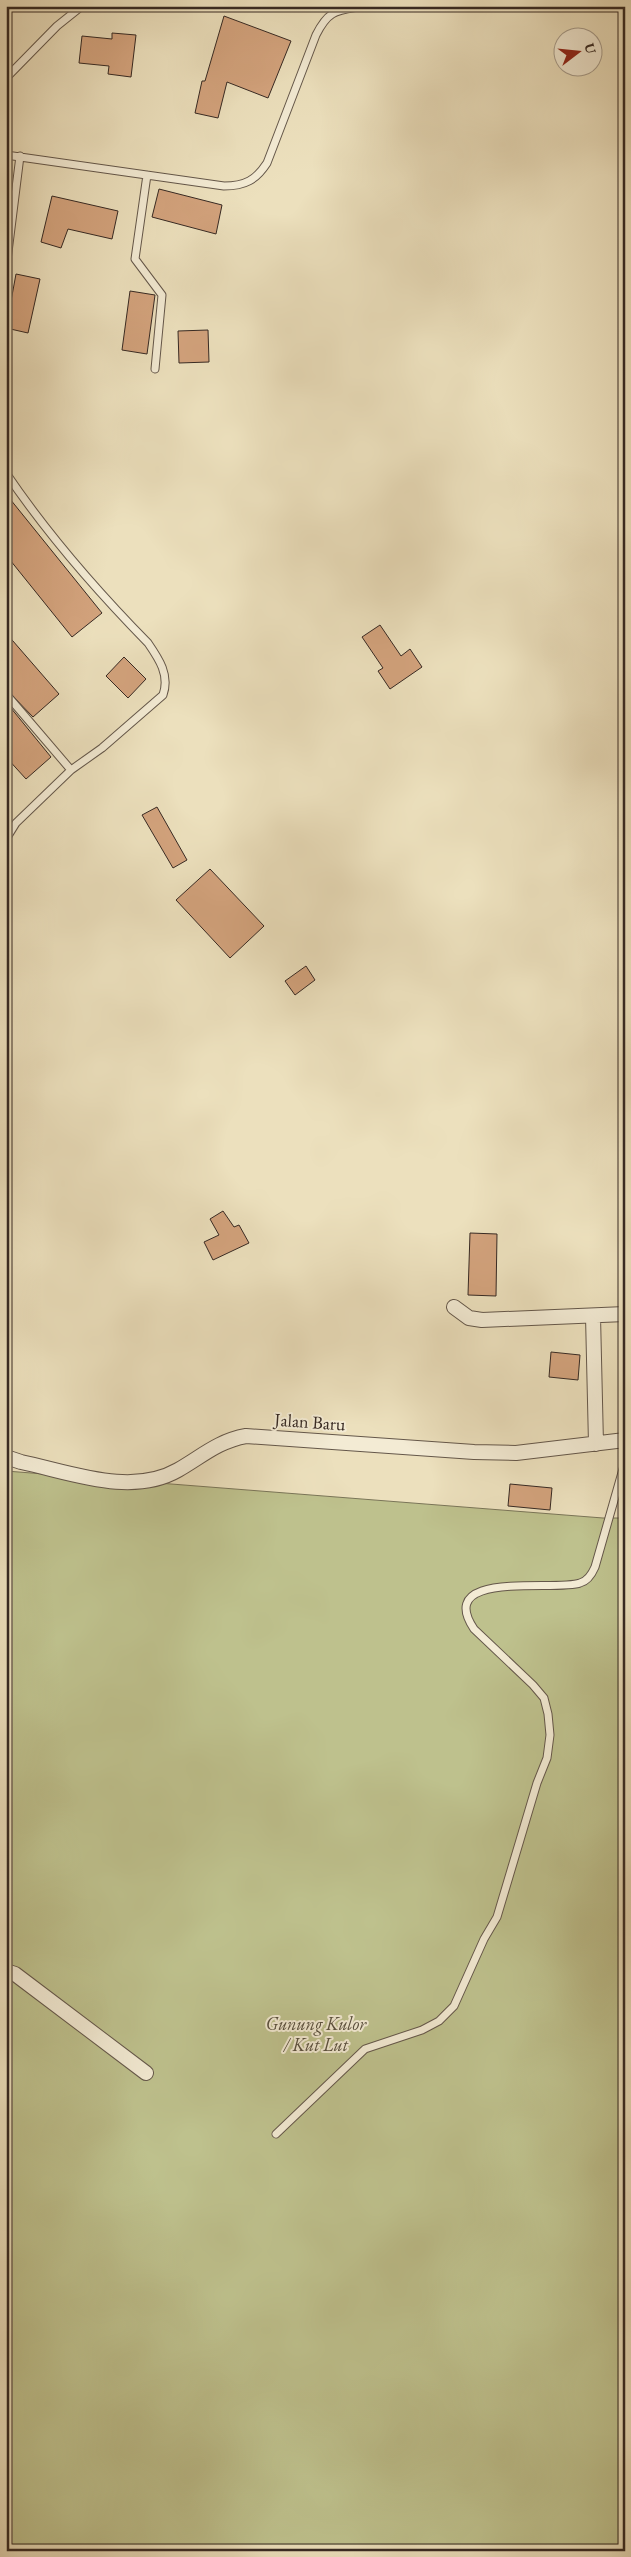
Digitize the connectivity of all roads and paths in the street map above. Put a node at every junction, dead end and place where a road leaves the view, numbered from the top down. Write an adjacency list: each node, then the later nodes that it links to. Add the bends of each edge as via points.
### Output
1 (82, 6): 3 (lane, via 57,26)
2 (364, 6): 6 (lane, via 331,14 324,20 267,163 259,175 250,182 235,186)
3 (6, 78)
4 (6, 154): 5 (lane)
5 (20, 156): 6 (lane); 7 (lane)
6 (147, 175): 8 (lane, via 135,259 162,295)
7 (6, 268)
8 (155, 369)
9 (6, 473): 11 (lane, via 63,550 148,643 165,674 167,684 163,695 102,748)
10 (6, 694): 11 (lane)
11 (71, 770): 12 (lane, via 16,823)
12 (6, 839)
13 (454, 1307): 15 (street, via 469,1318 482,1320)
14 (625, 1314): 15 (street)
15 (593, 1316): 17 (street)
16 (625, 1440): 17 (street, Jalan Baru)
17 (596, 1444): 18 (street, Jalan Baru, via 516,1453 246,1436 221,1443 177,1471 137,1482 119,1483)
18 (6, 1457)
19 (625, 1462): 22 (lane, via 591,1575 572,1585 508,1585 484,1591 465,1605 466,1618 474,1629 544,1698 550,1735 547,1758 497,1917 484,1938 454,2006 439,2021 422,2030 365,2049)
20 (6, 1970): 21 (street)
21 (146, 2073)
22 (276, 2134)

